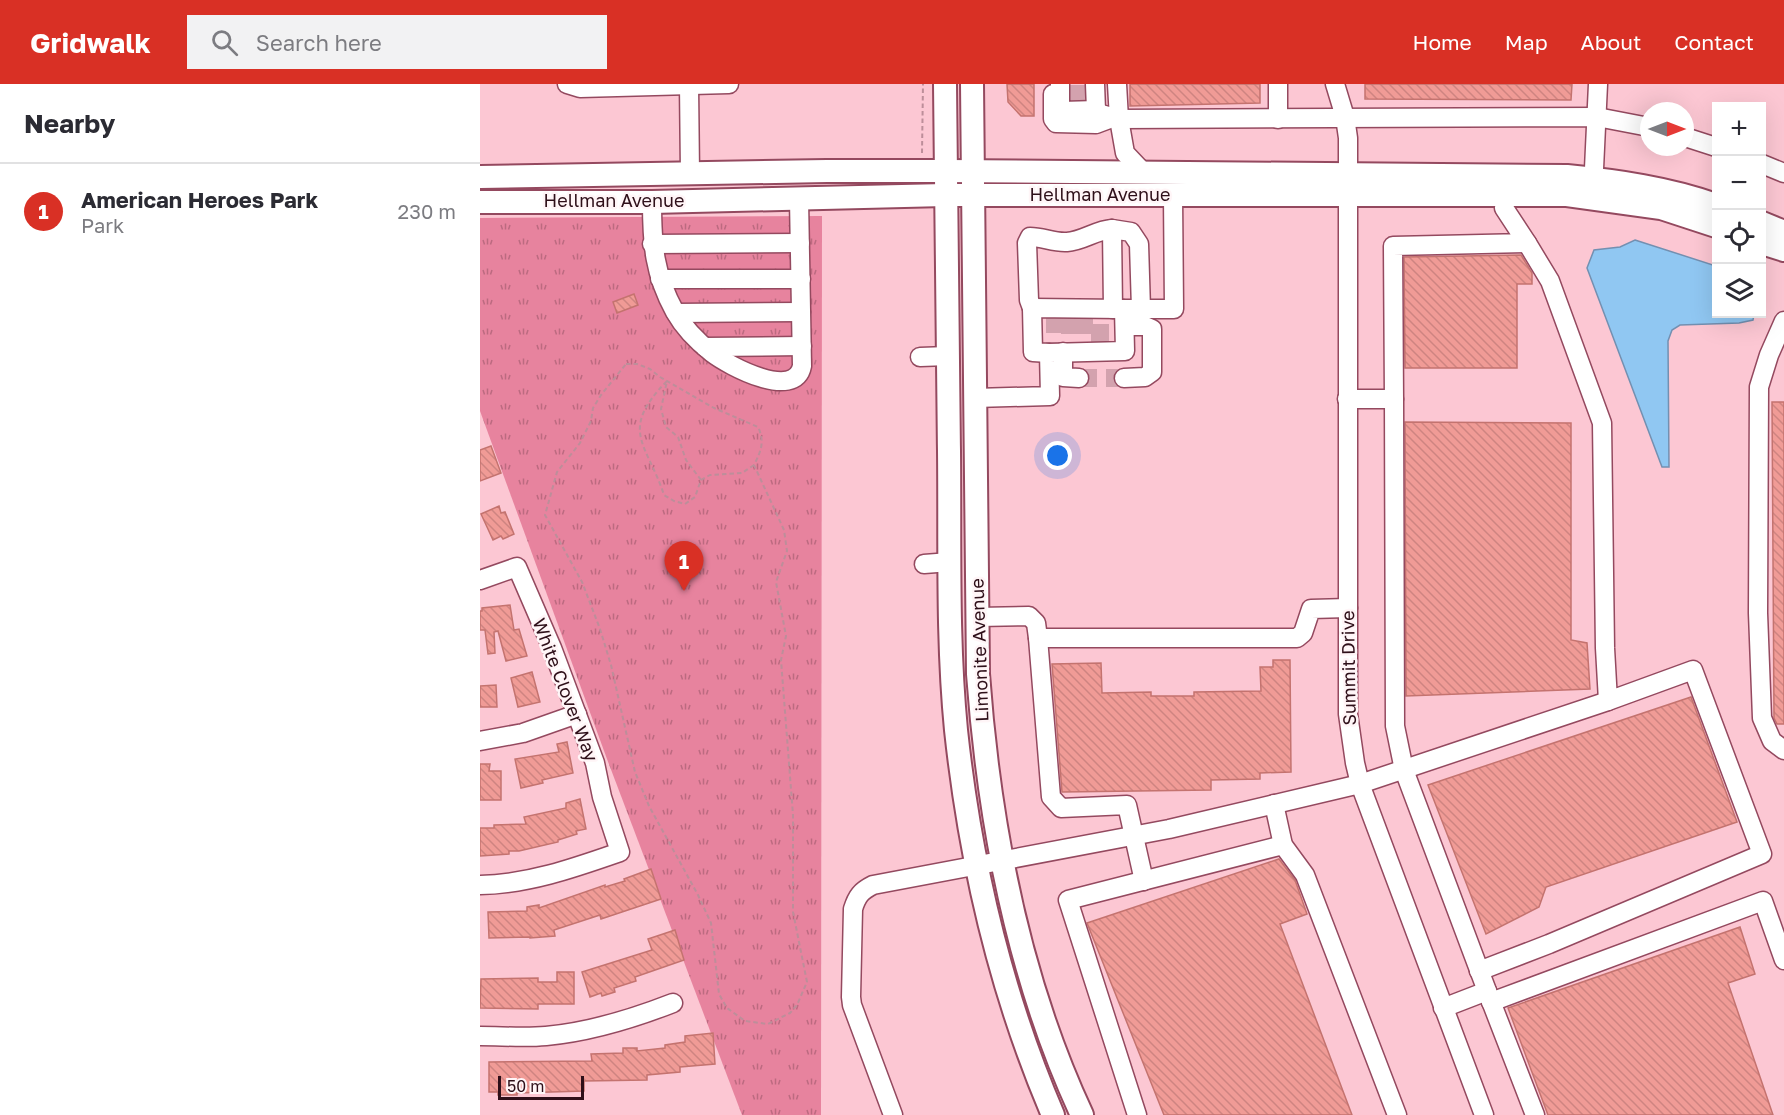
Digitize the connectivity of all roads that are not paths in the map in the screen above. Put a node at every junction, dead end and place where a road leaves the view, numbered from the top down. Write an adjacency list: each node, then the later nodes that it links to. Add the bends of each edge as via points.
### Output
1 (567, 84): 9 (street, via 580,88)
2 (729, 84): 9 (street)
3 (945, 84): 19 (main road, Limonite Avenue)
4 (972, 84): 20 (main road, Limonite Avenue)
5 (1117, 84): 11 (street)
6 (1278, 84): 14 (street)
7 (1335, 84): 12 (street, Summit Drive)
8 (1598, 84): 13 (street)
9 (689, 85): 23 (street)
10 (1060, 89): 11 (street, via 1063,111)
11 (1101, 103): 14 (street); 21 (street, via 1125,153)
12 (1345, 117): 13 (street); 14 (street); 25 (street, Summit Drive)
13 (1598, 117): 15 (street); 26 (street)
14 (1278, 119)
15 (1640, 125)
16 (1694, 140): 17 (street)
17 (1712, 146)
18 (1766, 166): 22 (street)
19 (945, 171): 20 (main road, Hellman Avenue); 23 (main road, Hellman Avenue); 27 (main road, Limonite Avenue)
20 (973, 171): 21 (main road, Hellman Avenue); 28 (main road, Limonite Avenue)
21 (1144, 172): 25 (main road, Hellman Avenue)
22 (1784, 173)
23 (690, 174): 24 (main road, Hellman Avenue)
24 (480, 177)
25 (1347, 185): 26 (main road, Hellman Avenue, via 1568,195); 29 (main road, Hellman Avenue); 60 (street, Summit Drive)
26 (1593, 188): 33 (main road, Hellman Avenue, via 1629,183); 35 (main road, Hellman Avenue)
27 (945, 195): 28 (main road, Hellman Avenue); 30 (main road, Hellman Avenue); 54 (main road, Limonite Avenue)
28 (973, 195): 29 (main road, Hellman Avenue); 59 (main road, Limonite Avenue)
29 (1173, 196): 49 (street, via 1174,309)
30 (799, 199): 32 (main road, Hellman Avenue); 39 (street)
31 (480, 202): 32 (main road, Hellman Avenue)
32 (652, 202): 41 (street)
33 (1712, 204)
34 (1504, 208): 40 (street)
35 (1712, 225)
36 (1766, 225): 38 (main road)
37 (1112, 229): 46 (street, via 1068,242 1030,237 1027,243); 49 (street); 49 (street, via 1131,232 1139,244)
38 (1784, 232)
39 (800, 243): 41 (street); 45 (street)
40 (1527, 243): 61 (street, via 1393,246); 68 (street, via 1550,281 1602,423)
41 (652, 244): 44 (street)
42 (1766, 245): 43 (main road)
43 (1784, 250)
44 (660, 279): 45 (street); 48 (street)
45 (801, 279): 47 (street)
46 (1032, 308): 49 (street); 53 (street, via 1032,352)
47 (801, 312): 48 (street); 51 (street)
48 (676, 313): 52 (street)
49 (1094, 313): 53 (street, via 1125,351); 58 (street, via 1152,329 1152,372 1145,377)
50 (1784, 321): 55 (street)
51 (802, 346): 52 (street); 52 (street, via 801,372 788,381 761,378 738,369)
52 (705, 347)
53 (1073, 348): 57 (street, via 1063,377); 59 (street, via 1050,396)
54 (948, 356): 56 (street); 62 (main road, Limonite Avenue)
55 (1776, 356): 71 (street, via 1759,387 1758,613 1762,718 1772,741)
56 (920, 357)
57 (1079, 378)
58 (1124, 378)
59 (975, 398): 66 (main road, Limonite Avenue)
60 (1347, 399): 61 (street); 65 (street, Summit Drive)
61 (1394, 399): 72 (street, via 1395,726)
62 (950, 562): 63 (street); 66 (main road, via 963,608 968,615); 78 (main road, Limonite Avenue, via 956,729)
63 (924, 564)
64 (480, 580): 69 (street, White Clover Way, via 517,567)
65 (1347, 608): 67 (street, via 1311,609 1303,633 1297,638); 73 (street, Summit Drive, via 1348,714)
66 (978, 617): 67 (street, via 1029,616 1036,623); 77 (main road, Limonite Avenue, via 982,731)
67 (1038, 638): 75 (street, via 1051,797 1061,808 1126,805)
68 (1608, 701): 72 (street); 82 (street, via 1693,670 1762,854)
69 (577, 714): 70 (street, via 523,733); 80 (street, White Clover Way, via 620,852 526,881)
70 (480, 741)
71 (1784, 750)
72 (1404, 770): 73 (street); 82 (street)
73 (1360, 784): 74 (street); 85 (street, Summit Drive)
74 (1274, 804): 75 (street); 76 (street)
75 (1133, 835): 77 (street); 79 (street)
76 (1283, 845): 79 (street); 91 (street, via 1305,875)
77 (1002, 859): 78 (street); 89 (main road, Limonite Avenue, via 1042,1012)
78 (978, 864): 87 (street, via 873,885 856,899 852,1005); 88 (main road, Limonite Avenue, via 997,957 1020,1031)
79 (1144, 881): 90 (street, via 1068,900)
80 (480, 885)
81 (1784, 960): 83 (street, via 1763,901)
82 (1479, 971): 83 (street)
83 (1489, 996): 85 (street); 93 (street)
84 (673, 1003): 86 (street, via 629,1020 573,1033)
85 (1443, 1008): 92 (street, Summit Drive)
86 (480, 1036)
87 (893, 1115)
88 (1053, 1115)
89 (1082, 1115)
90 (1137, 1115)
91 (1397, 1115)
92 (1484, 1115)
93 (1535, 1115)

